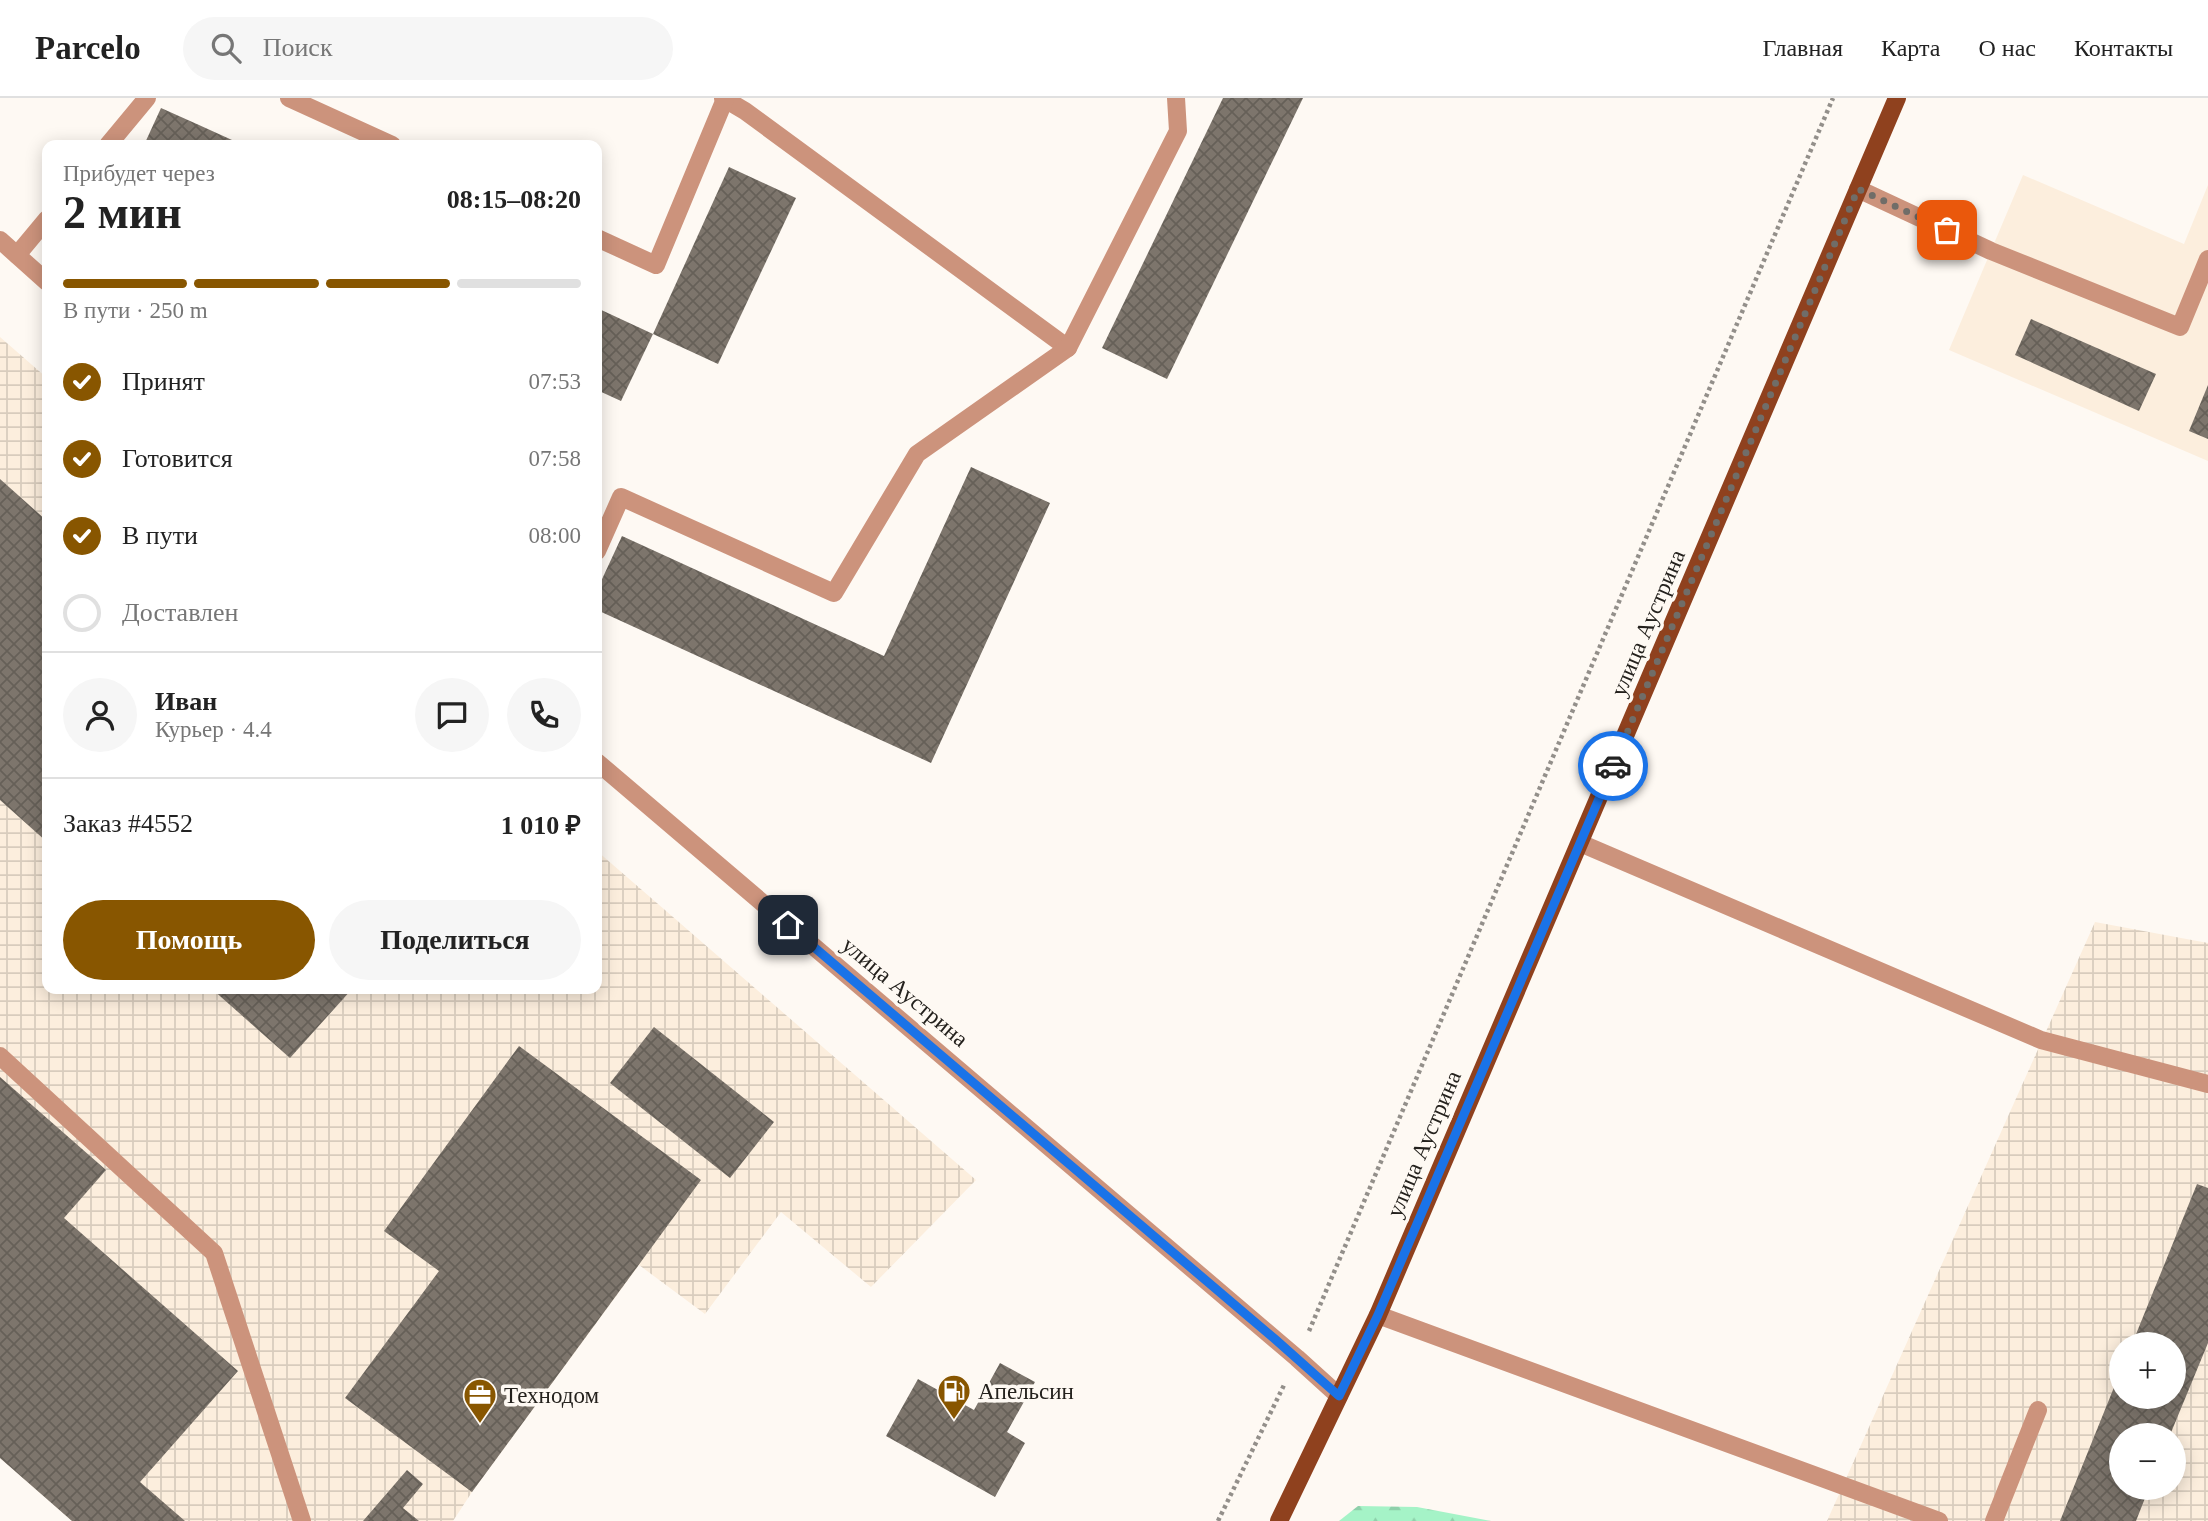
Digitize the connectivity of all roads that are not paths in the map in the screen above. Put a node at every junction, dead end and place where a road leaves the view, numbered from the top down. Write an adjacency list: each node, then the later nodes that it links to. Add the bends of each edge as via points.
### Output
1 (148, 98): 6 (street)
2 (289, 98): 7 (street)
3 (1176, 98): 15 (street, via 1178,131)
4 (1897, 98): 8 (main road, улица Аустрина)
5 (724, 99): 11 (street, via 656,265); 15 (street)
6 (112, 140)
7 (381, 140)
8 (1858, 189): 13 (street, via 1991,251 2180,327); 18 (main road, улица Аустрина)
9 (42, 225): 12 (street)
10 (0, 240): 12 (street)
11 (602, 240)
12 (18, 256): 14 (street)
13 (2208, 259)
14 (42, 278)
15 (1068, 348): 16 (street, via 917,454 834,593 621,497)
16 (602, 540)
17 (602, 766): 22 (street, улица Аустрина)
18 (1580, 843): 20 (street, via 2041,1040); 21 (main road, улица Аустрина)
19 (0, 1056): 24 (street, via 214,1253)
20 (2208, 1084)
21 (1378, 1315): 22 (main road, улица Аустрина); 26 (street)
22 (1339, 1396): 25 (main road, улица Аустрина)
23 (2038, 1410): 27 (street)
24 (302, 1521)
25 (1279, 1521)
26 (1939, 1521)
27 (1994, 1521)

